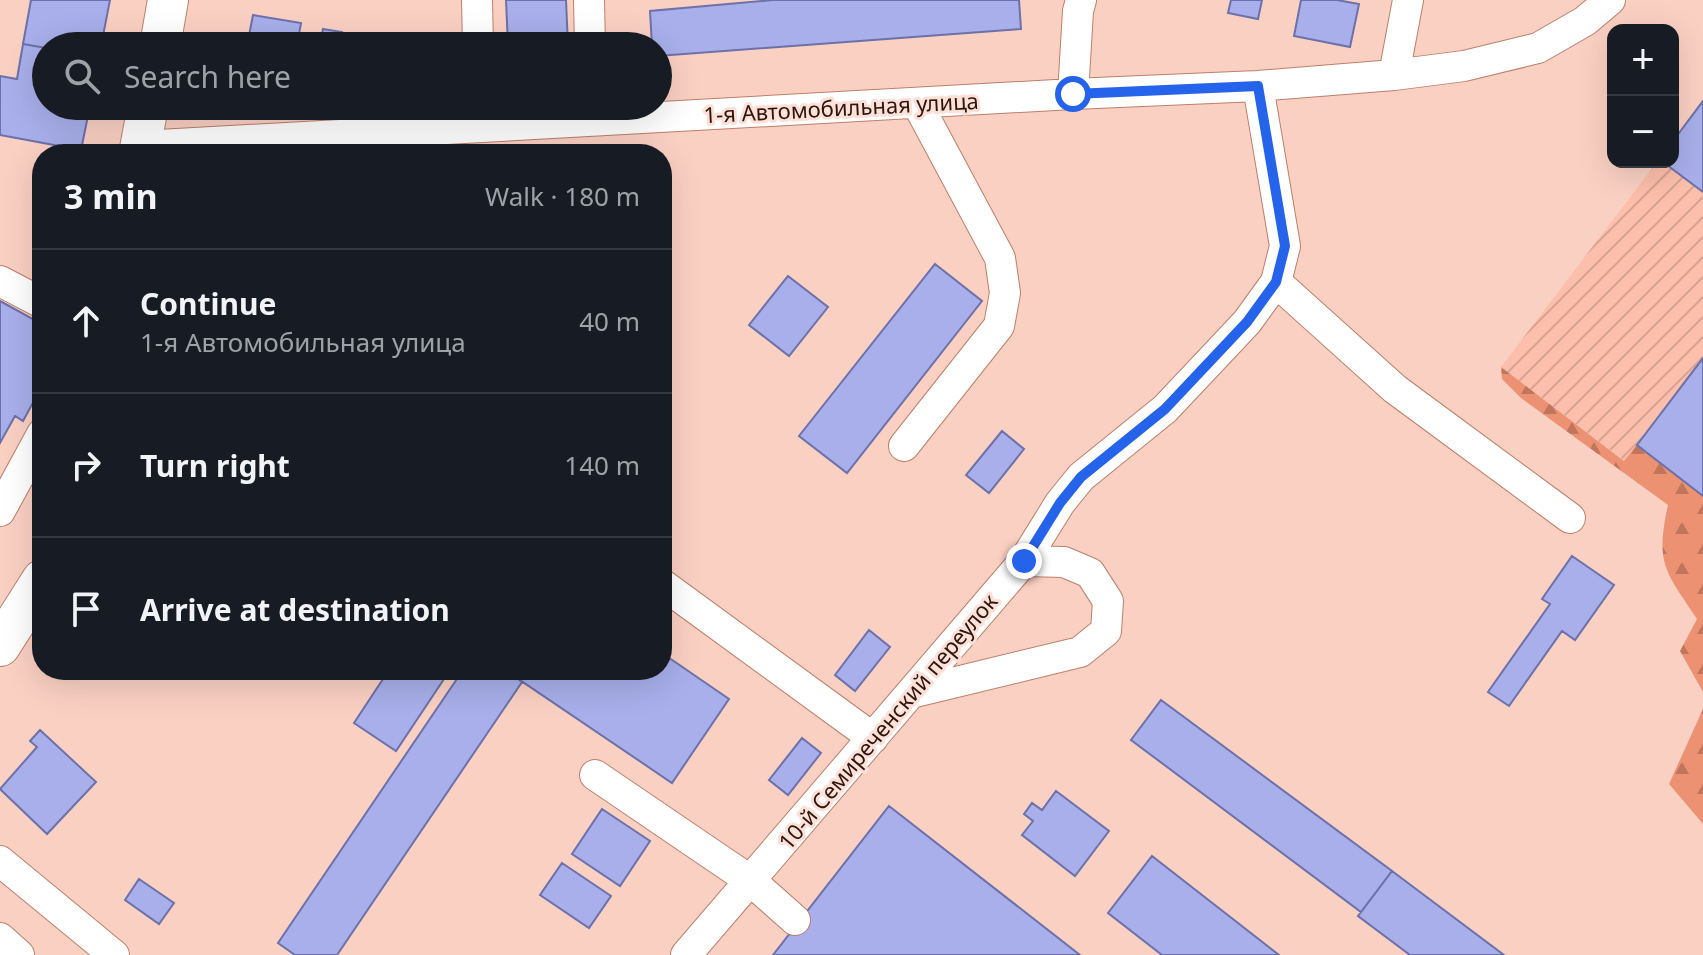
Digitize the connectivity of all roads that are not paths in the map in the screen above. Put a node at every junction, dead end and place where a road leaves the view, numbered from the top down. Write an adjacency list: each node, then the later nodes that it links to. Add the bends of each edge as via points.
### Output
1 (168, 0): 7 (main road)
2 (477, 0): 8 (street)
3 (589, 0): 9 (street)
4 (1081, 0): 12 (street)
5 (1408, 0): 10 (street)
6 (1610, 0): 10 (street, 1-я Автомобильная улица, via 1538,48 1464,66)
7 (162, 32)
8 (478, 32)
9 (590, 32)
10 (1394, 75): 11 (street, 1-я Автомобильная улица)
11 (1258, 86): 12 (street, 1-я Автомобильная улица); 20 (street, 10-й Семиреченский переулок, via 1285,246)
12 (1073, 94): 13 (street, 1-я Автомобильная улица)
13 (917, 103): 14 (street, 1-я Автомобильная улица); 22 (street, via 1000,258 1005,293 999,326)
14 (672, 111)
15 (145, 120): 17 (main road)
16 (516, 120): 18 (street, 1-я Автомобильная улица)
17 (141, 144)
18 (215, 144)
19 (0, 281): 21 (street)
20 (1276, 282): 25 (street, via 1395,389); 26 (street, 10-й Семиреченский переулок, via 1247,322 1165,409 1081,477)
21 (32, 298)
22 (904, 446)
23 (32, 452): 24 (street)
24 (0, 511)
25 (1570, 518)
26 (1024, 561): 30 (street, 10-й Семиреченский переулок); 30 (street, via 1064,562 1090,573 1108,601 1106,631 1080,652)
27 (672, 591): 31 (street)
28 (32, 592): 29 (main road)
29 (7, 621)
30 (911, 693): 31 (street, 10-й Семиреченский переулок)
31 (873, 738): 34 (street, 10-й Семиреченский переулок)
32 (595, 775): 34 (street)
33 (0, 861): 38 (street)
34 (751, 881): 35 (street); 39 (street, 10-й Семиреченский переулок)
35 (795, 920)
36 (0, 938): 37 (street)
37 (19, 955)
38 (114, 955)
39 (686, 955)

